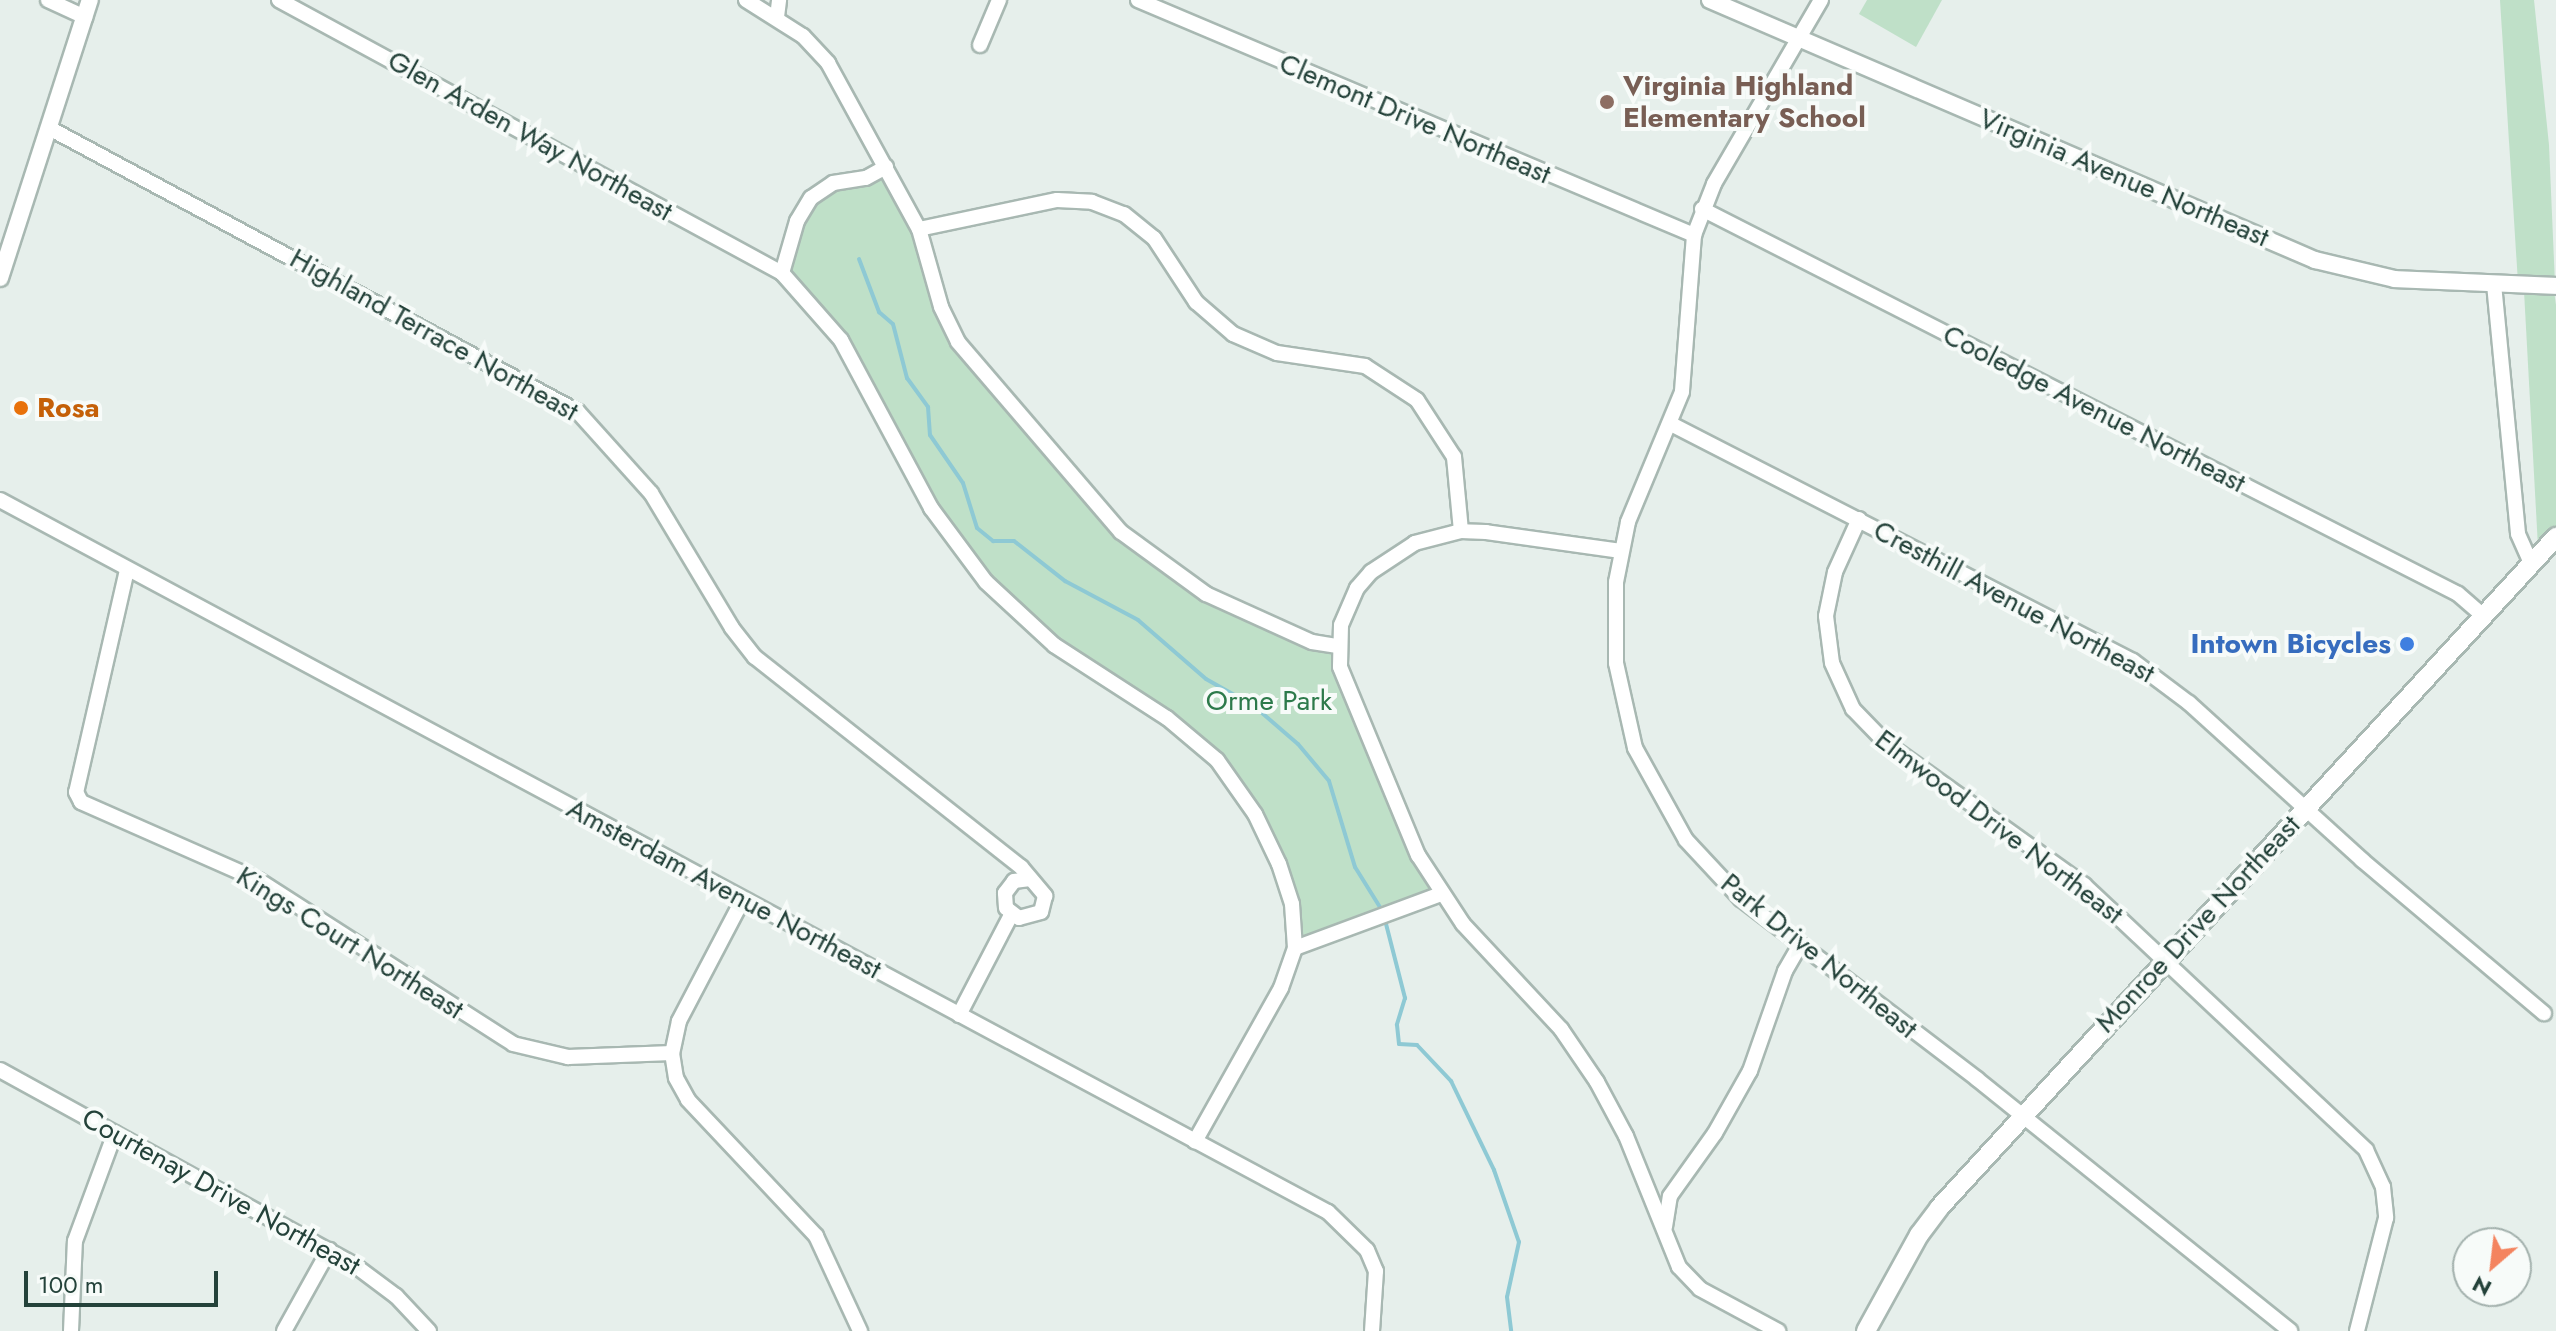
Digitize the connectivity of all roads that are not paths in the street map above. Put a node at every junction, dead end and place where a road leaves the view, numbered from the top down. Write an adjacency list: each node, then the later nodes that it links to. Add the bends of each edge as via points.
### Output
1 (48, 0): 10 (street)
2 (90, 0): 10 (street)
3 (279, 0): 20 (street, Glen Arden Way Northeast)
4 (746, 0): 11 (street)
5 (779, 0): 11 (street)
6 (999, 0): 13 (street)
7 (1138, 0): 18 (street, Clemont Drive Northeast)
8 (1710, 0): 12 (street, Virginia Avenue Northeast)
9 (1821, 0): 12 (street, Park Drive Northeast)
10 (85, 17): 14 (street)
11 (777, 17): 15 (street, via 828,63)
12 (1797, 38): 16 (street, Park Drive Northeast); 22 (street, Virginia Avenue Northeast, via 2315,260 2395,279)
13 (980, 45)
14 (49, 128): 19 (street); 35 (street, Highland Terrace Northeast, via 578,412 651,493 755,657)
15 (886, 167): 17 (street); 20 (street, via 866,178 833,183 811,198 797,221)
16 (1702, 209): 18 (street, Park Drive Northeast); 32 (street, Cooledge Avenue Northeast, via 2458,594)
17 (919, 229): 27 (street, via 1057,200 1092,202 1124,214 1154,238 1196,302 1233,334 1277,353 1365,366 1417,400 1454,457); 33 (street, via 941,307 958,342 1121,532 1160,566 1206,594 1312,642)
18 (1694, 235): 24 (street, Park Drive Northeast, via 1688,358)
19 (6, 243): 21 (street)
20 (782, 273): 40 (street, via 841,340 931,508 986,582 1054,645 1188,734 1233,779 1279,864 1292,904)
21 (0, 278)
22 (2494, 284): 23 (street, Virginia Avenue Northeast); 30 (street, via 2518,534)
23 (2556, 286)
24 (1671, 424): 26 (street, Cresthill Avenue Northeast); 29 (street, Park Drive Northeast, via 1638,492)
25 (0, 500): 31 (street, Amsterdam Avenue Northeast)
26 (1859, 519): 34 (street, Cresthill Avenue Northeast, via 2133,661 2189,703); 41 (street, Elmwood Drive Northeast, via 1835,572 1826,616 1832,663 1853,709 1886,743 2084,885)
27 (1461, 531): 29 (street); 33 (street, via 1415,543 1371,572 1348,604)
28 (2556, 537): 30 (main road, Monroe Drive Northeast)
29 (1621, 551): 39 (street, Park Drive Northeast, via 1614,607 1616,663 1626,718 1647,776 1705,864)
30 (2531, 563): 32 (main road, Monroe Drive Northeast)
31 (127, 570): 37 (street, Amsterdam Avenue Northeast); 44 (street, Kings Court Northeast, via 76,792 81,802 258,880 513,1044 568,1057)
32 (2482, 615): 34 (main road, Monroe Drive Northeast)
33 (1338, 646): 36 (street, via 1347,689 1418,855)
34 (2305, 807): 41 (main road, Monroe Drive Northeast); 42 (street, Cresthill Avenue Northeast)
35 (1030, 879): 38 (street, via 1014,881 1005,893); 38 (street, Highland Terrace Northeast, via 1045,896 1041,912 1027,919)
36 (1441, 894): 40 (street, via 1362,928); 49 (street, via 1561,1029 1597,1082 1626,1136)
37 (743, 899): 43 (street, Amsterdam Avenue Northeast); 44 (street, via 679,1021)
38 (1011, 915): 43 (street)
39 (1800, 945): 46 (street, Park Drive Northeast); 49 (street, via 1785,971 1750,1071 1670,1196)
40 (1295, 948): 48 (street, via 1281,988)
41 (2165, 959): 46 (main road, Monroe Drive Northeast); 59 (street, Elmwood Drive Northeast, via 2353,1134 2377,1170 2386,1202 2384,1237)
42 (2544, 1013)
43 (959, 1015): 48 (street, Amsterdam Avenue Northeast)
44 (672, 1053): 54 (street, via 688,1100 816,1236)
45 (0, 1070): 47 (street, Courtenay Drive Northeast)
46 (2023, 1115): 57 (main road, Monroe Drive Northeast, via 1919,1235); 58 (street, Park Drive Northeast)
47 (115, 1133): 50 (street, Courtenay Drive Northeast); 51 (street, via 75,1241)
48 (1195, 1141): 55 (street, Amsterdam Avenue Northeast, via 1349,1228 1376,1271)
49 (1665, 1235): 56 (street, via 1679,1267 1700,1289)
50 (329, 1250): 52 (street); 53 (street, Courtenay Drive Northeast, via 376,1279)
51 (71, 1331)
52 (284, 1331)
53 (429, 1331)
54 (860, 1331)
55 (1372, 1331)
56 (1778, 1331)
57 (1866, 1331)
58 (2290, 1331)
59 (2357, 1331)

